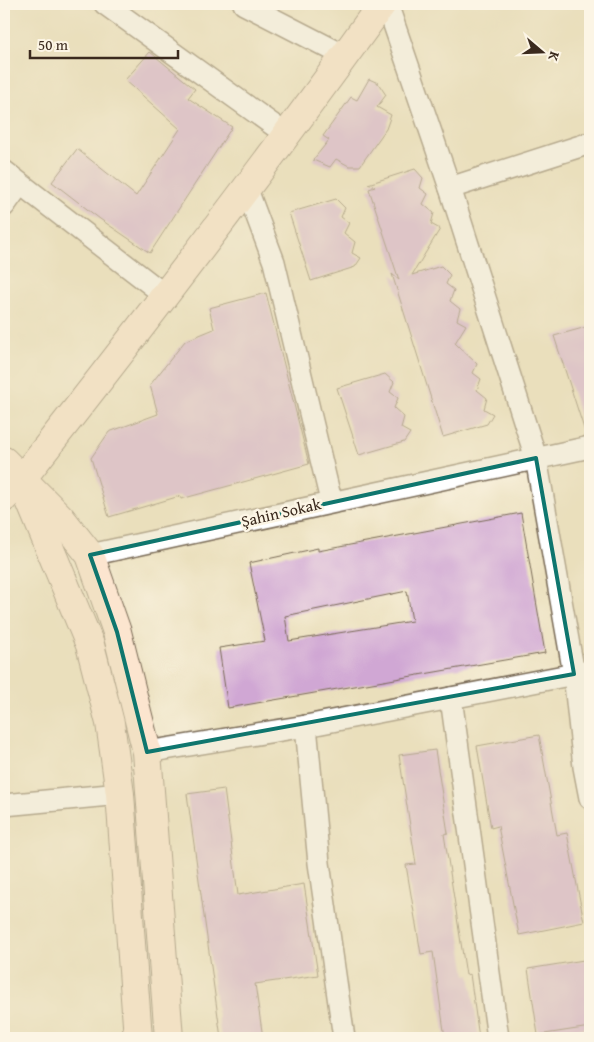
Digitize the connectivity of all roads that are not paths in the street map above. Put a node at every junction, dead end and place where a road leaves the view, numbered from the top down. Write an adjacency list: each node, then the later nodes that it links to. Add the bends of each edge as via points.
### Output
1 (244, 4): 5 (street)
2 (382, 4): 5 (main road)
3 (387, 4): 11 (street)
4 (118, 7): 6 (street)
5 (345, 56): 6 (main road)
6 (287, 135): 10 (main road)
7 (590, 143): 11 (street)
8 (4, 171): 9 (street)
9 (20, 184): 12 (street); 13 (street)
10 (246, 187): 13 (main road); 17 (street, via 274,262)
11 (450, 188): 15 (street)
12 (4, 206)
13 (166, 296): 16 (main road)
14 (590, 447): 15 (street, Şahin Sokak)
15 (536, 458): 17 (street, Şahin Sokak); 19 (street)
16 (10, 480): 18 (main road, via 60,517); 23 (main road, via 90,645 110,723)
17 (331, 501): 18 (street, Şahin Sokak)
18 (90, 555): 22 (main road, via 117,632)
19 (582, 672): 20 (street); 24 (street, via 584,767)
20 (451, 698): 21 (street); 29 (street)
21 (306, 726): 22 (street); 28 (street, via 319,863)
22 (147, 752): 27 (main road)
23 (120, 794): 25 (street); 26 (main road)
24 (590, 798)
25 (4, 805)
26 (138, 1038)
27 (169, 1038)
28 (344, 1038)
29 (498, 1038)

